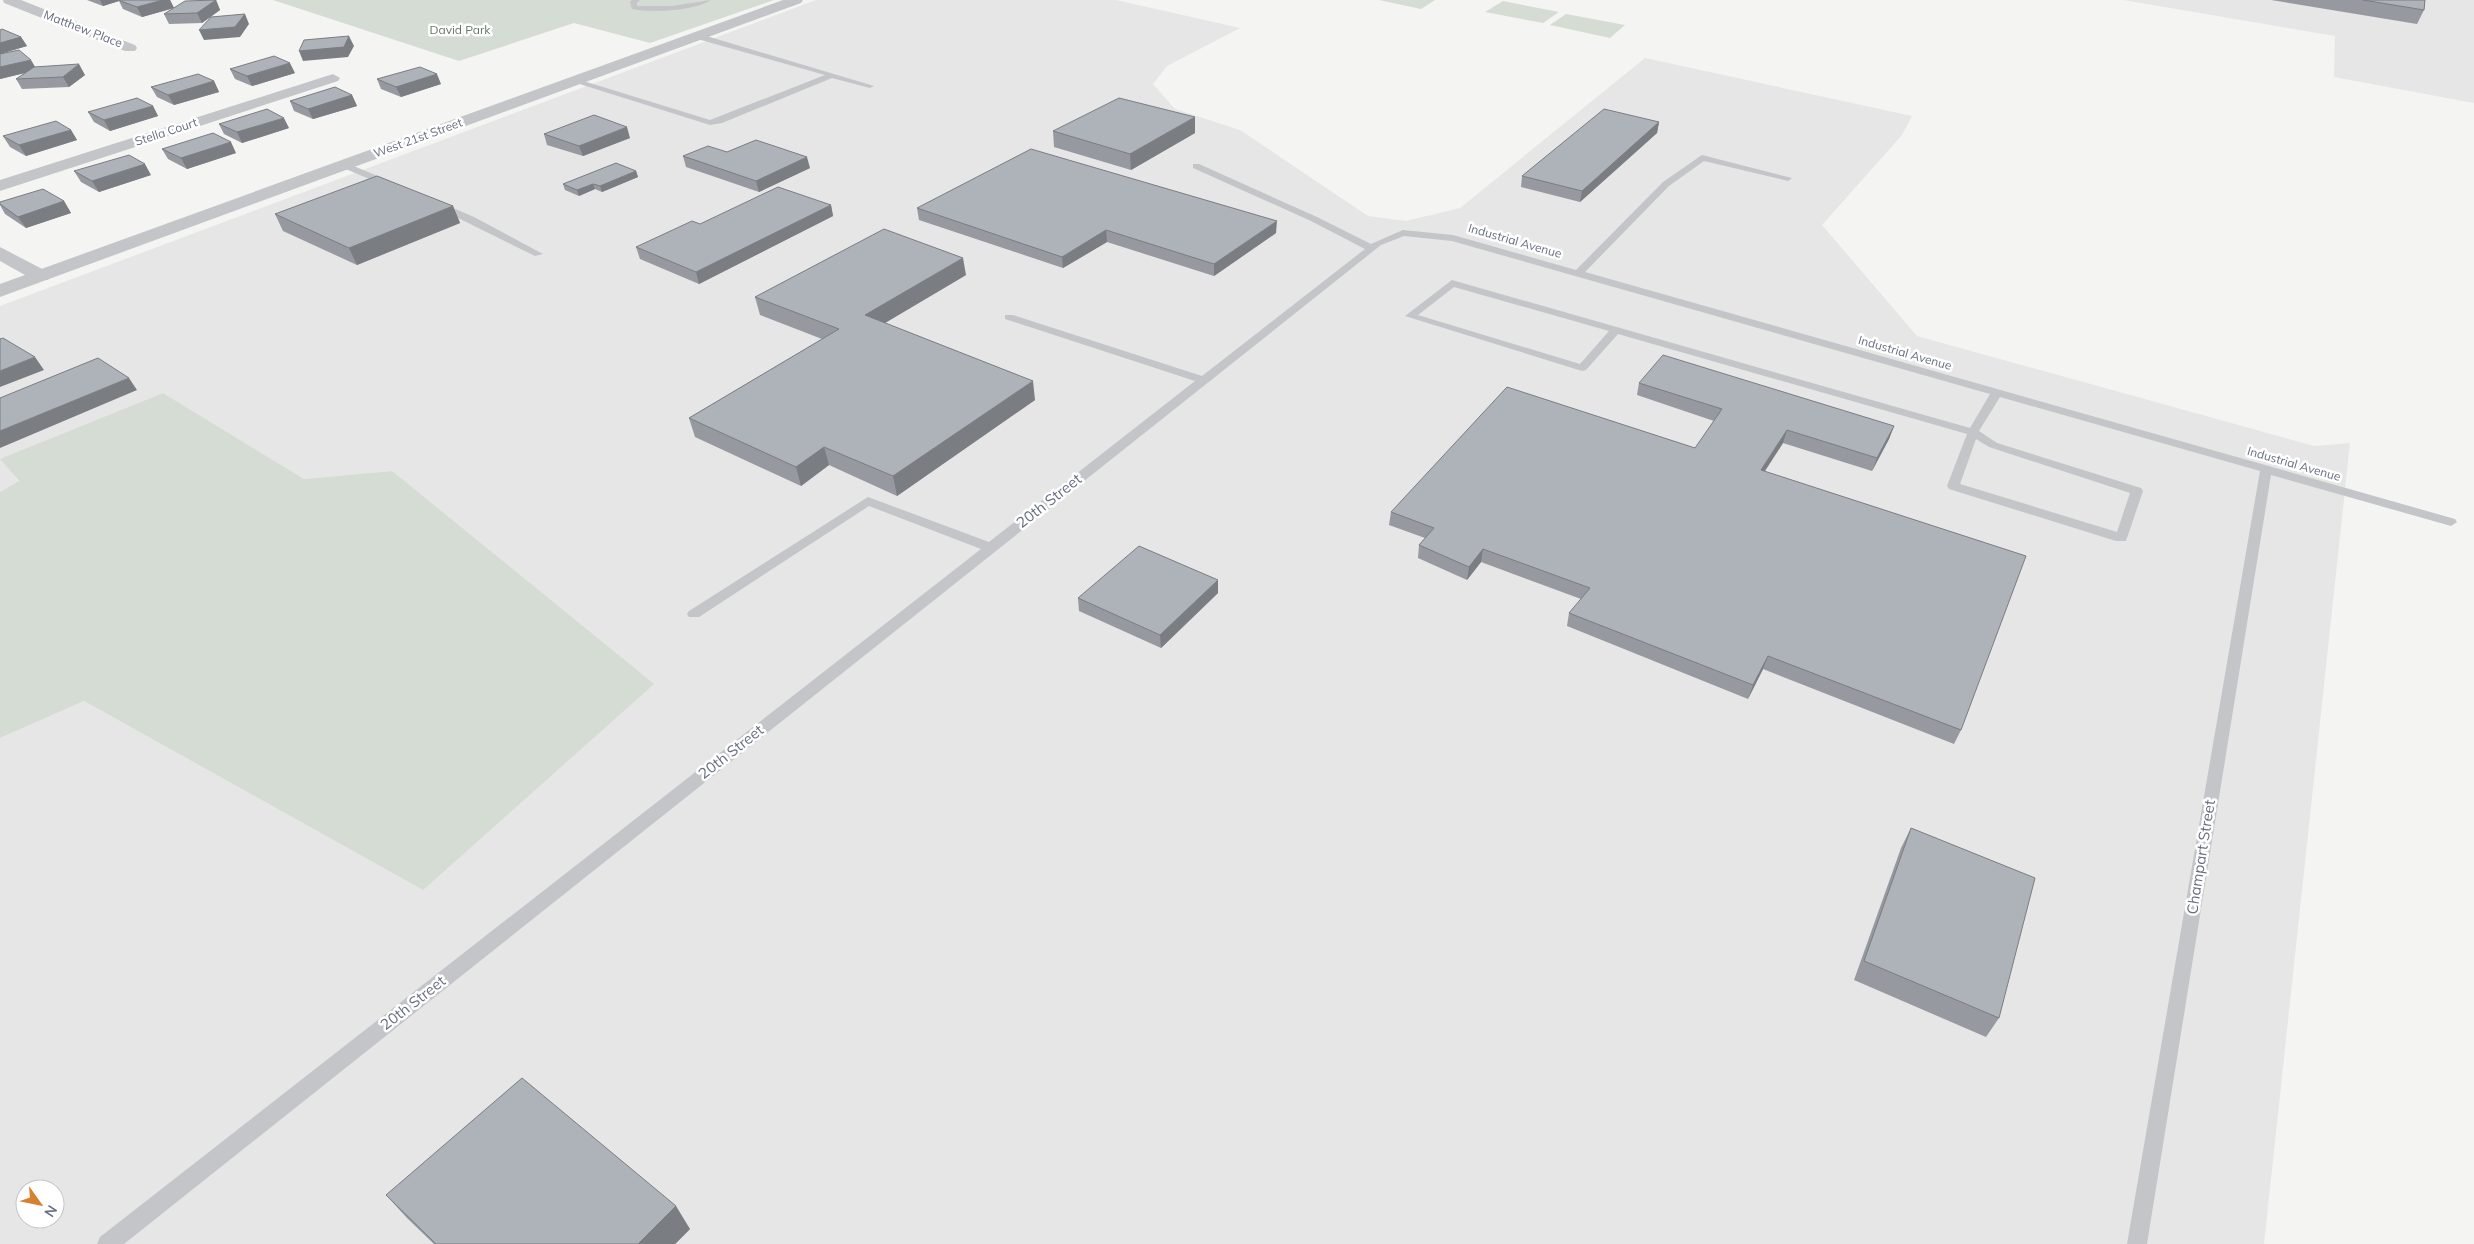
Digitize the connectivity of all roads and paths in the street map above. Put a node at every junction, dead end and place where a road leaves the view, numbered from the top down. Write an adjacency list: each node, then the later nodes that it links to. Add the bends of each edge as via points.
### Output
1 (9, 0): 6 (street, Matthew Place)
2 (637, 0): 3 (lane, via 633,2 634,8 652,10 690,6)
3 (708, 0)
4 (796, 0): 5 (street, West 21st Street)
5 (697, 36): 7 (lane); 9 (street, West 21st Street)
6 (130, 48)
7 (832, 75): 9 (lane, via 710,123); 10 (lane)
8 (332, 78): 14 (street, Stella Court)
9 (574, 81): 11 (street, West 21st Street)
10 (870, 86)
11 (344, 165): 15 (lane); 22 (street, West 21st Street)
12 (1196, 166): 17 (lane)
13 (1788, 178): 21 (lane, via 1702,158 1666,184)
14 (0, 186)
15 (399, 189)
16 (430, 202): 19 (lane)
17 (1371, 248): 20 (lane, Industrial Avenue); 21 (lane, Industrial Avenue, via 1403,233 1427,234 1453,238)
18 (0, 253): 22 (street)
19 (538, 254)
20 (1356, 260): 26 (lane, 20th Street)
21 (1578, 274): 27 (lane, Industrial Avenue)
22 (41, 276): 23 (street, West 21st Street)
23 (0, 291)
24 (1009, 317): 26 (lane)
25 (1616, 330): 25 (lane, via 1452,283 1410,316 1582,368); 28 (lane)
26 (1204, 380): 31 (lane, 20th Street)
27 (1998, 393): 28 (lane); 29 (lane, Industrial Avenue)
28 (1973, 432): 28 (lane, via 1993,445 2137,491 2121,538 1953,486)
29 (2266, 470): 30 (lane, Industrial Avenue); 34 (lane, Champart Street)
30 (2451, 522)
31 (991, 548): 32 (lane, via 868,501); 33 (lane, 20th Street)
32 (694, 614)
33 (107, 1244)
34 (2137, 1244)

